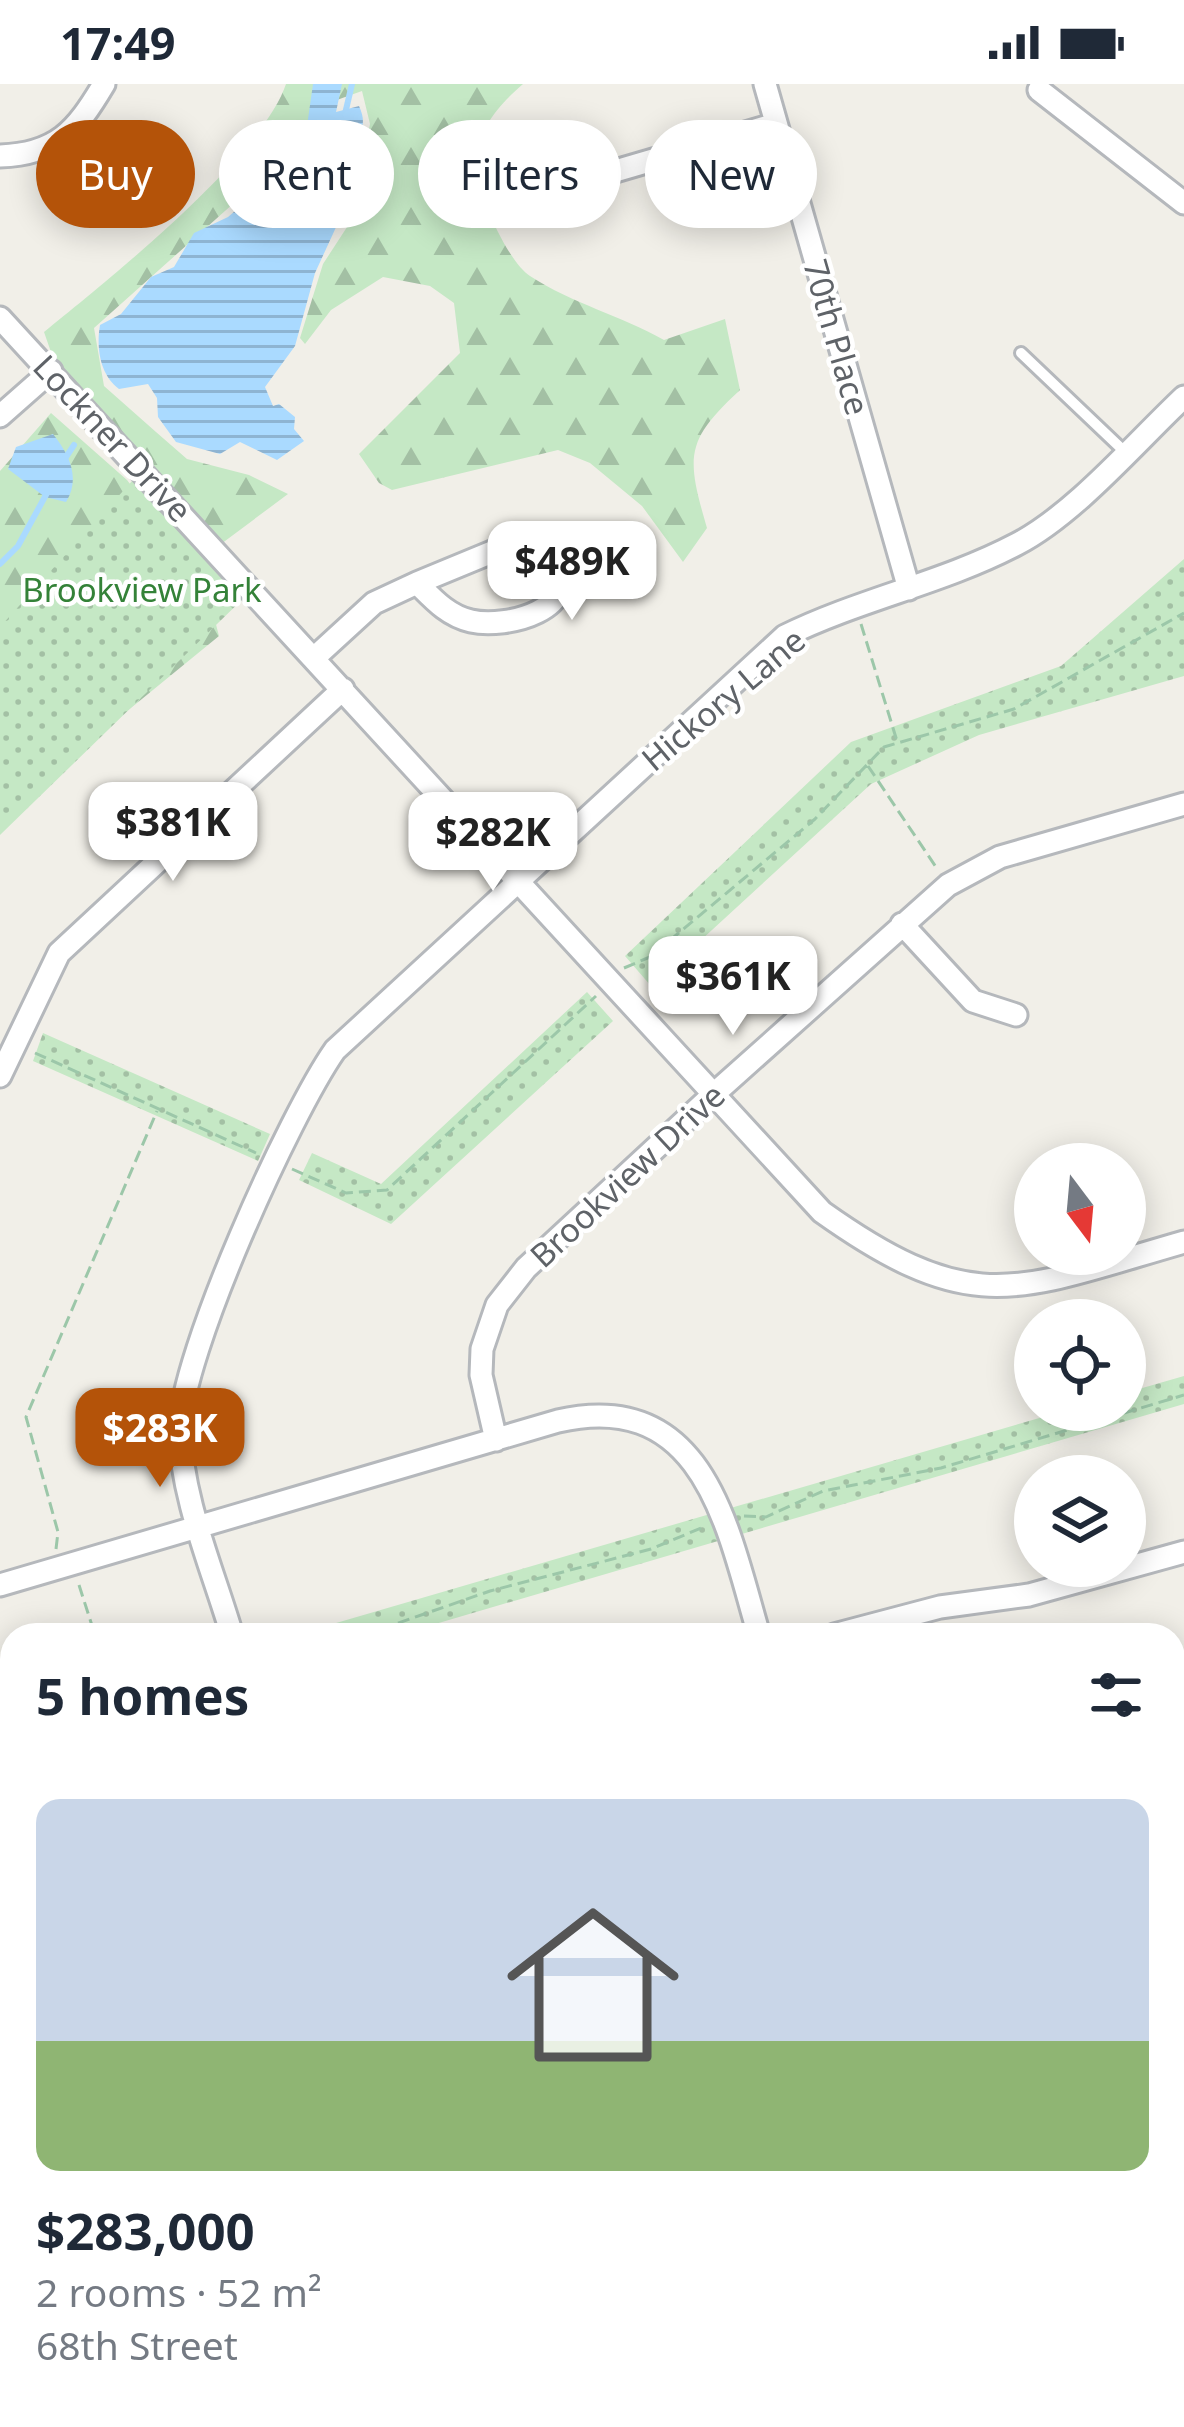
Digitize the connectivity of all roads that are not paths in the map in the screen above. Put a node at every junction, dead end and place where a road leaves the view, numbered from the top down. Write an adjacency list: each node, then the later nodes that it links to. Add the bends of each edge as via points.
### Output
1 (104, 84): 5 (street, via 60,144)
2 (765, 84): 4 (street, 70th Place)
3 (1039, 90): 7 (street)
4 (775, 120)
5 (0, 156)
6 (1184, 170): 7 (street)
7 (1176, 196)
8 (806, 228): 16 (street, 70th Place)
9 (0, 318): 11 (street, Lockner Drive)
10 (1021, 353): 14 (lane)
11 (51, 371): 13 (street); 17 (street, Lockner Drive)
12 (1184, 397): 14 (street, Hickory Lane)
13 (0, 416)
14 (1125, 452): 16 (street, Hickory Lane, via 1022,542)
15 (417, 584): 15 (street, via 456,616 501,623 545,608 562,579 553,560 509,544); 17 (street, via 374,603)
16 (909, 589): 20 (street, Hickory Lane, via 785,637)
17 (314, 658): 18 (street, Lockner Drive)
18 (343, 689): 20 (street, Lockner Drive); 23 (street, via 59,953)
19 (1184, 804): 21 (street, Brookview Drive, via 1000,857 948,885)
20 (519, 880): 24 (street, Lockner Drive); 27 (street, Hickory Lane, via 355,1029 318,1074 187,1374 180,1433)
21 (902, 924): 22 (street, via 973,1001); 24 (street, Brookview Drive)
22 (1016, 1015)
23 (0, 1076)
24 (715, 1093): 25 (street, Lockner Drive, via 822,1212 906,1267 973,1287 1038,1284); 26 (street, Brookview Drive, via 526,1268 497,1305 481,1375)
25 (1184, 1242)
26 (496, 1440): 27 (street); 31 (street, via 558,1421 617,1418 664,1436 700,1468 725,1519)
27 (200, 1526): 29 (street); 30 (street, Hickory Lane)
28 (1184, 1552): 32 (street, via 1029,1595)
29 (0, 1585)
30 (228, 1623)
31 (755, 1623)
32 (879, 1623)

